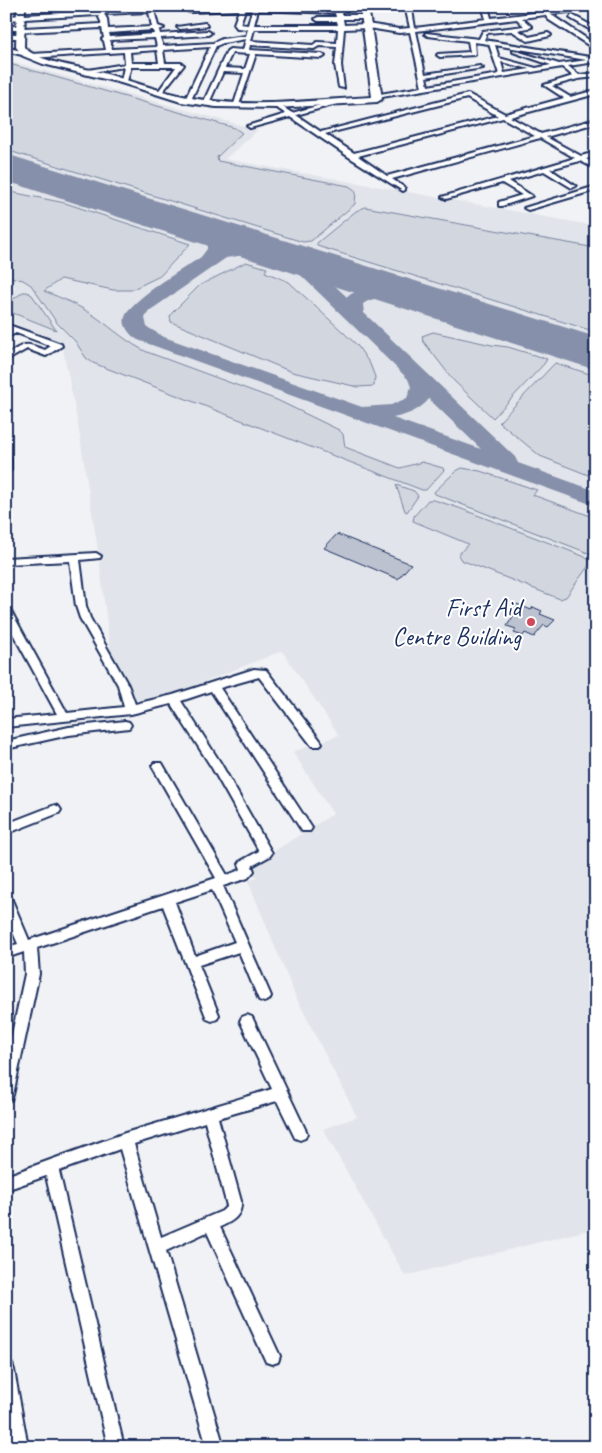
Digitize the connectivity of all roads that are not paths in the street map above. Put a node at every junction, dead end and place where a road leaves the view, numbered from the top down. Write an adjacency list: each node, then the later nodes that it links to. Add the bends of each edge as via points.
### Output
1 (187, 6): 5 (street, via 192,10)
2 (364, 6): 23 (street)
3 (485, 6): 22 (street)
4 (542, 6): 17 (street)
5 (242, 7): 9 (street); 28 (street, via 237,24)
6 (408, 7): 7 (street); 40 (street)
7 (445, 7): 26 (street)
8 (48, 8): 13 (street)
9 (255, 8): 11 (street); 28 (street)
10 (596, 8): 17 (street)
11 (276, 9): 14 (street); 29 (street)
12 (6, 11): 13 (street)
13 (21, 11): 15 (street); 20 (street); 38 (street)
14 (318, 11): 16 (street); 21 (street)
15 (100, 13): 33 (street); 34 (street, via 151,10)
16 (339, 13): 21 (street); 23 (street); 31 (street)
17 (545, 14): 18 (street); 48 (street)
18 (518, 17): 22 (street); 36 (street, via 529,27)
19 (572, 17): 39 (street)
20 (6, 18)
21 (318, 19): 30 (street)
22 (489, 21): 26 (street)
23 (366, 23): 31 (street); 40 (street); 96 (street)
24 (205, 25): 25 (street)
25 (194, 26): 27 (street); 43 (street)
26 (450, 26): 40 (street); 47 (street)
27 (176, 27): 34 (street); 42 (street)
28 (251, 27): 29 (street); 53 (street)
29 (274, 27): 30 (street); 56 (street)
30 (318, 27): 31 (street); 57 (street)
31 (341, 27): 59 (street)
32 (6, 28): 38 (street)
33 (105, 28): 37 (street); 38 (street); 51 (street)
34 (156, 28): 35 (street); 46 (street)
35 (142, 29): 37 (street); 49 (street)
36 (513, 29): 44 (street, via 528,39); 54 (street, via 485,32)
37 (120, 30): 50 (street)
38 (21, 31): 45 (street); 71 (street, via 20,47)
39 (596, 31): 48 (street)
40 (413, 32): 47 (street); 89 (street)
41 (208, 33): 43 (street)
42 (178, 34): 43 (street); 46 (street); 61 (street)
43 (196, 34): 60 (street)
44 (548, 35)
45 (6, 36)
46 (158, 36): 49 (street); 63 (street)
47 (451, 36): 52 (street)
48 (577, 36): 64 (street)
49 (143, 37): 50 (street); 66 (street)
50 (120, 38): 51 (street); 67 (street)
51 (105, 39): 68 (street)
52 (470, 39): 54 (street); 86 (street, via 473,54 440,52)
53 (249, 40): 56 (street); 58 (street, via 222,41); 69 (street)
54 (481, 41): 55 (street)
55 (491, 42): 62 (street); 73 (street)
56 (271, 44): 57 (street, via 314,47)
57 (317, 44): 59 (street)
58 (214, 45): 60 (street); 98 (street)
59 (340, 45): 92 (street, via 338,65)
60 (200, 46): 61 (street)
61 (181, 47): 63 (street); 75 (street)
62 (518, 47): 74 (street); 79 (street, via 514,51 516,53)
63 (160, 48): 66 (street); 78 (street)
64 (596, 48)
65 (6, 49): 71 (street)
66 (146, 49): 67 (street)
67 (125, 51): 68 (street); 77 (street)
68 (108, 52): 71 (street)
69 (245, 52): 70 (street); 81 (street, via 230,51)
70 (254, 52): 72 (street); 85 (street)
71 (29, 55): 84 (street)
72 (322, 56)
73 (496, 59): 82 (street); 87 (street)
74 (596, 59): 76 (street)
75 (183, 60): 78 (street); 95 (street)
76 (586, 62): 79 (street); 83 (street)
77 (128, 65): 78 (street); 84 (street); 91 (street)
78 (162, 65)
79 (562, 66): 82 (street); 90 (street)
80 (480, 68): 86 (street)
81 (221, 70): 85 (street); 100 (street)
82 (537, 70): 87 (street)
83 (596, 70)
84 (85, 72): 91 (street)
85 (248, 72): 101 (street)
86 (443, 73): 89 (street)
87 (502, 75): 93 (street)
88 (596, 75): 90 (street)
89 (422, 76): 93 (street)
90 (578, 77): 97 (street, via 547,85)
91 (124, 81): 95 (street)
92 (342, 87)
93 (425, 88): 96 (street)
94 (596, 92): 97 (street)
95 (160, 93): 98 (street)
96 (376, 96): 99 (street, via 377,99)
97 (569, 99): 104 (street)
98 (188, 100): 100 (street)
99 (343, 101): 102 (street); 103 (street)
100 (206, 103): 101 (street)
101 (237, 104): 102 (street)
102 (276, 105): 103 (street)
103 (291, 115): 106 (street); 107 (street)
104 (503, 116): 107 (street, via 467,96); 108 (street); 110 (street)
105 (596, 121): 108 (street)
106 (250, 126)
107 (320, 134): 110 (street)
108 (540, 136): 111 (street); 114 (street)
109 (596, 154): 111 (street)
110 (351, 156): 114 (street)
111 (581, 159): 112 (street); 113 (street)
112 (596, 167)
113 (545, 169): 115 (street); 116 (street)
114 (386, 178): 118 (street)
115 (504, 181): 119 (street); 120 (street, via 528,196)
116 (572, 186)
117 (596, 188): 121 (street)
118 (402, 190)
119 (446, 197)
120 (502, 204)
121 (528, 208)
122 (6, 326): 123 (street)
123 (15, 330): 124 (street); 125 (street, via 58,346 46,353 26,346)
124 (6, 336)
125 (7, 358)
126 (6, 457): 127 (street)
127 (6, 470)
128 (96, 556): 129 (street)
129 (75, 559): 130 (street); 134 (street, via 81,606 123,685)
130 (6, 561)
131 (6, 612): 135 (street)
132 (214, 687): 133 (street); 138 (street, via 262,673); 142 (street)
133 (174, 699): 134 (street); 144 (street, via 266,853 245,864 248,871)
134 (131, 710): 135 (street)
135 (64, 717): 136 (street)
136 (6, 723)
137 (125, 725): 139 (street, via 69,731)
138 (316, 743)
139 (6, 745)
140 (158, 766): 144 (street)
141 (55, 810): 143 (street)
142 (306, 828)
143 (6, 829)
144 (220, 882): 145 (street); 147 (street)
145 (167, 899): 148 (street); 150 (street)
146 (6, 900): 148 (street)
147 (243, 945): 150 (street); 151 (street)
148 (28, 946): 149 (street); 155 (street, via 32,974)
149 (6, 953)
150 (193, 962): 152 (street)
151 (264, 996)
152 (212, 1015)
153 (247, 1022): 154 (street)
154 (281, 1093): 156 (street); 157 (street)
155 (6, 1095)
156 (210, 1114): 158 (street); 161 (street, via 234,1201 234,1209 227,1216)
157 (300, 1132)
158 (125, 1140): 159 (street); 162 (street)
159 (51, 1166): 160 (street); 166 (street)
160 (6, 1183)
161 (211, 1223): 162 (street); 163 (street)
162 (156, 1246): 167 (street)
163 (272, 1356)
164 (6, 1370): 165 (street)
165 (20, 1447)
166 (116, 1447)
167 (216, 1447)

